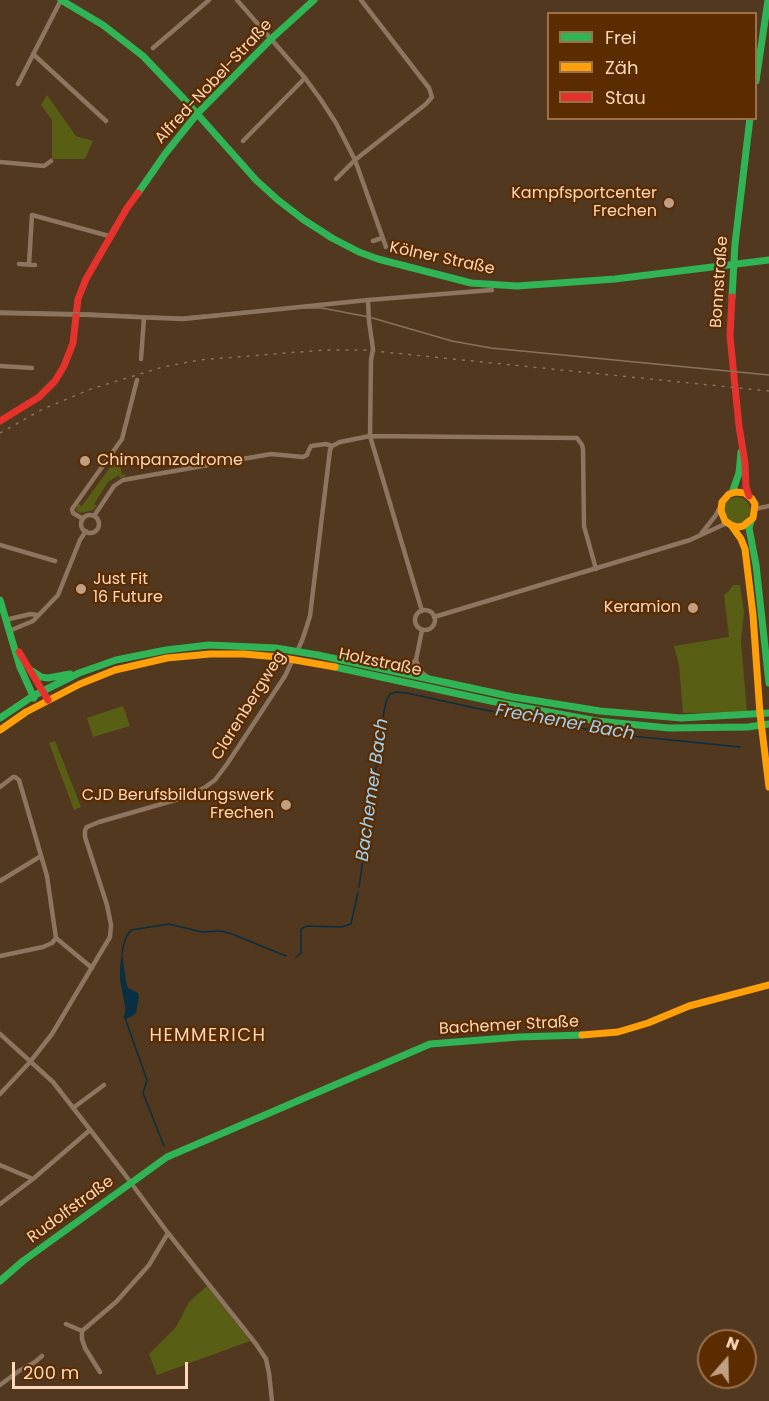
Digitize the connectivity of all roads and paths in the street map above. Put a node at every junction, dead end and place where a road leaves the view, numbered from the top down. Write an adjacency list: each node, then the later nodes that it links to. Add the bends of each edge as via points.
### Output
1 (61, 0): 9 (street); 13 (main road, Kölner Straße, via 143,56)
2 (209, 0): 8 (street)
3 (237, 0): 7 (street)
4 (314, 0): 7 (main road, Alfred-Nobel-Straße)
5 (361, 0): 17 (street, via 432,97)
6 (768, 0): 10 (main road)
7 (271, 39): 11 (street); 13 (main road, Alfred-Nobel-Straße)
8 (153, 48)
9 (33, 54): 12 (street); 15 (street)
10 (757, 74)
11 (305, 78): 16 (street); 17 (street, via 336,123)
12 (18, 84)
13 (197, 114): 21 (main road, Alfred-Nobel-Straße, via 146,179); 28 (main road, Kölner Straße, via 255,180 286,207 332,238 387,262 471,283 517,286)
14 (750, 120): 28 (main road, Bonnstraße)
15 (106, 121)
16 (243, 141)
17 (355, 160): 20 (street); 22 (street)
18 (51, 161): 19 (street, via 44,166)
19 (0, 162)
20 (336, 179)
21 (110, 236): 27 (street, via 32,215); 33 (main road, Alfred-Nobel-Straße, via 80,290)
22 (382, 238): 23 (street); 24 (street)
23 (373, 241)
24 (386, 247)
25 (769, 260): 28 (main road, Kölner Straße)
26 (19, 264): 27 (street)
27 (29, 264): 29 (street)
28 (734, 264): 42 (main road, Bonnstraße, via 730,336)
29 (36, 265)
30 (492, 290): 31 (street, Kölner Straße)
31 (368, 300): 34 (street, Kölner Straße, via 183,319); 40 (street, via 373,349)
32 (0, 313): 33 (street, Kölner Straße)
33 (76, 314): 34 (street, Kölner Straße); 39 (main road, Alfred-Nobel-Straße, via 69,354 55,381 39,397)
34 (144, 318): 35 (street)
35 (141, 359)
36 (0, 366): 37 (street)
37 (32, 368)
38 (137, 380): 49 (street, via 122,439 72,509)
39 (0, 422)
40 (370, 436): 41 (street); 56 (street, via 577,438 583,449 584,526); 58 (street)
41 (332, 447): 48 (street, via 311,446 303,457 271,454 123,480 114,486); 86 (street, Clarenbergweg, via 310,616 285,676 215,780 186,797 99,822 85,831 111,925 110,937)
42 (742, 447): 43 (main road, Bonnstraße); 44 (main road, Bonnstraße)
43 (732, 493): 44 (main road); 45 (main road)
44 (749, 496): 47 (main road)
45 (721, 506): 51 (main road, via 722,516); 53 (street)
46 (769, 506): 47 (street)
47 (755, 509): 50 (main road)
48 (94, 516): 49 (street); 52 (street, via 98,528)
49 (83, 519): 52 (street)
50 (751, 521): 51 (main road, via 738,527); 70 (main road)
51 (729, 524): 53 (street); 76 (main road, via 741,539 748,567)
52 (86, 531): 59 (street, via 58,595)
53 (699, 536): 56 (street)
54 (0, 544): 55 (street)
55 (55, 561)
56 (596, 569): 60 (street)
57 (0, 600): 61 (main road)
58 (422, 611): 60 (street); 62 (street, via 415,621)
59 (37, 615): 61 (street); 63 (street, via 33,621)
60 (434, 617): 62 (street, via 432,626)
61 (6, 620): 63 (main road)
62 (422, 630): 65 (street)
63 (9, 631): 64 (main road)
64 (14, 645): 66 (main road); 72 (main road)
65 (416, 660): 67 (street); 69 (street, via 421,672)
66 (30, 670): 68 (main road, Holzstraße, via 48,678); 71 (main road)
67 (396, 672): 68 (main road, Holzstraße, via 276,648 209,645 116,660); 69 (main road, Holzstraße)
68 (79, 673): 71 (main road, Holzstraße)
69 (430, 679): 76 (main road, Holzstraße, via 600,711 681,718)
70 (769, 681)
71 (43, 691): 72 (main road, Holzstraße); 73 (main road)
72 (33, 696): 74 (main road); 77 (main road, Holzstraße)
73 (48, 700): 74 (main road, Holzstraße); 78 (main road, Holzstraße, via 115,669 166,658 244,654 326,665 597,721 669,728)
74 (38, 706): 79 (main road, Holzstraße)
75 (769, 713): 76 (main road, Holzstraße)
76 (760, 714): 78 (main road)
77 (0, 718)
78 (765, 725): 81 (main road)
79 (0, 730)
80 (0, 787): 82 (street, via 15,777 19,780)
81 (769, 788)
82 (41, 856): 83 (street); 84 (street)
83 (0, 881)
84 (56, 938): 85 (street, via 43,947); 86 (street)
85 (0, 956)
86 (92, 968): 89 (street, Clarenbergweg, via 60,1022)
87 (769, 985): 96 (main road, Bachemer Straße, via 689,1006 618,1032 430,1044 168,1157)
88 (0, 1034): 89 (street)
89 (30, 1062): 91 (street, Clarenbergweg); 92 (street, via 53,1082)
90 (104, 1085): 92 (street)
91 (0, 1094)
92 (73, 1108): 93 (street)
93 (90, 1130): 95 (street); 96 (street)
94 (0, 1165): 95 (street)
95 (33, 1179): 97 (street)
96 (131, 1183): 98 (street); 99 (main road, Rudolfstraße)
97 (0, 1204)
98 (168, 1233): 101 (street, via 149,1265 116,1302); 105 (street, via 262,1353 268,1366)
99 (0, 1281)
100 (66, 1324): 101 (street)
101 (82, 1331): 103 (street, via 85,1348)
102 (42, 1356): 104 (street)
103 (100, 1372)
104 (0, 1385)
105 (272, 1401)

